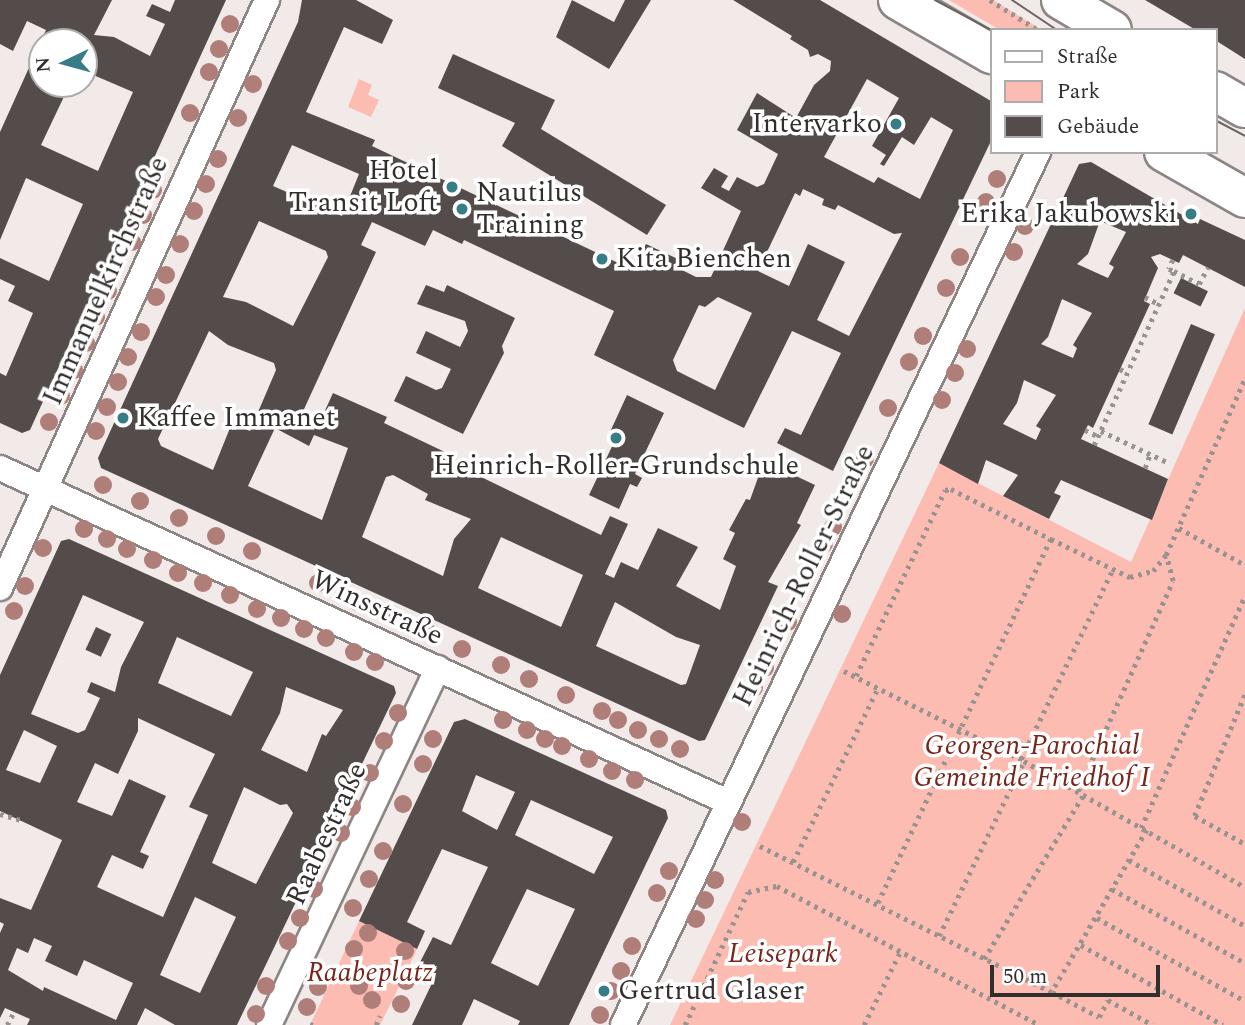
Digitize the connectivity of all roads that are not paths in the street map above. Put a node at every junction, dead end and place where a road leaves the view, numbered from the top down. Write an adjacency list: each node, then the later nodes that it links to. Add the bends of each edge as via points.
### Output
1 (267, 0): 12 (street, Immanuelkirchstraße)
2 (898, 0): 5 (main road)
3 (1061, 0): 4 (main road)
4 (1109, 28)
5 (990, 53)
6 (1217, 92): 7 (main road)
7 (1245, 108)
8 (1037, 154): 15 (street, Heinrich-Roller-Straße)
9 (1168, 154): 10 (main road)
10 (1245, 198)
11 (0, 468): 12 (street, Winsstraße)
12 (45, 488): 13 (street, Immanuelkirchstraße); 14 (street, Winsstraße)
13 (0, 588)
14 (438, 668): 15 (street, Winsstraße); 16 (street, Raabestraße)
15 (728, 802): 17 (street, Heinrich-Roller-Straße)
16 (269, 1025)
17 (623, 1025)

